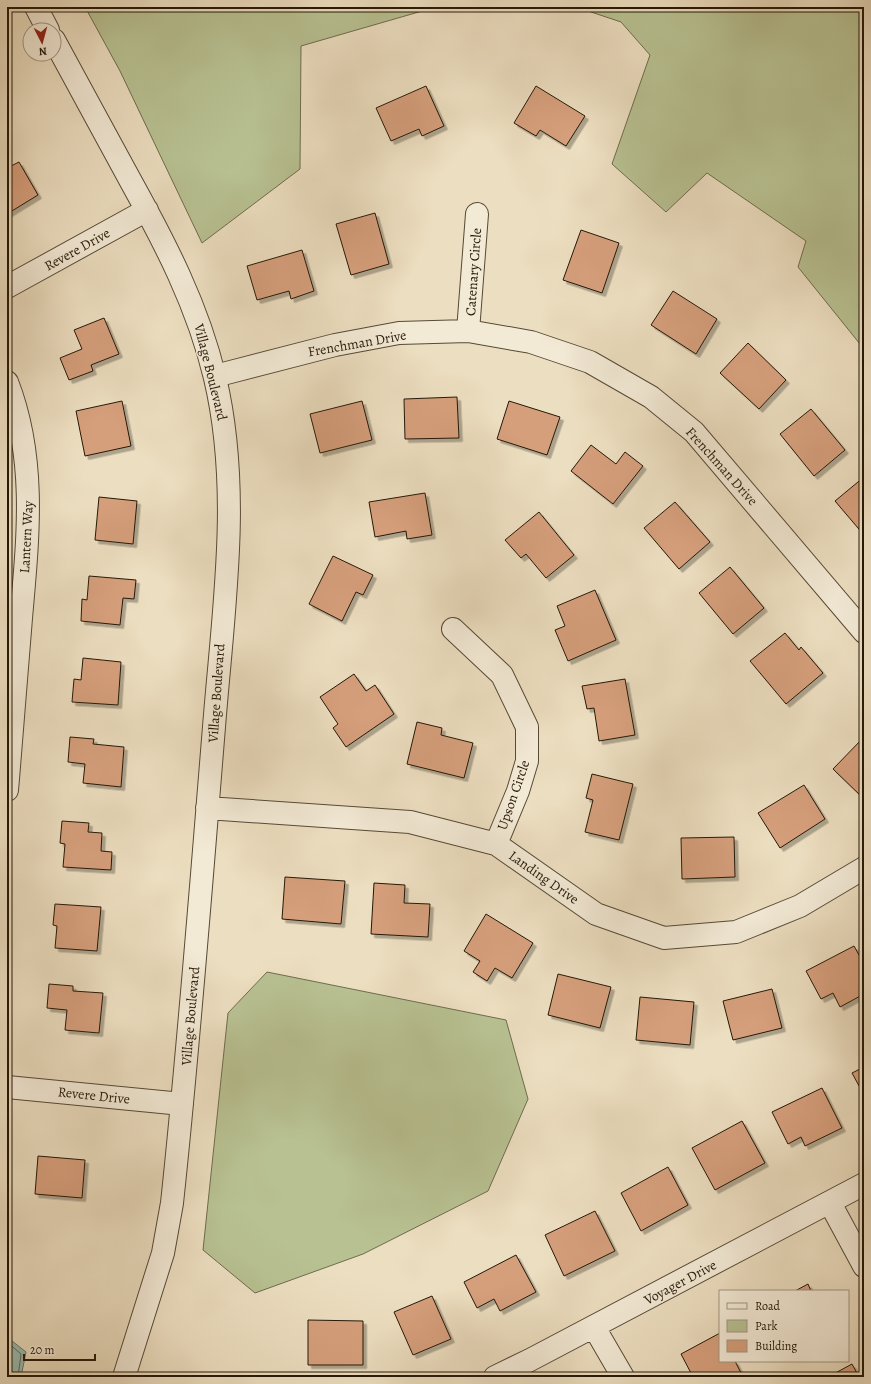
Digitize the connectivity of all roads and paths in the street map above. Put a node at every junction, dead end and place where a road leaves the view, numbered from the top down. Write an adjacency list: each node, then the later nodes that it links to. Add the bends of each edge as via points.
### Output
1 (36, 7): 2 (street)
2 (44, 22)
3 (62, 55): 4 (street, Village Boulevard)
4 (147, 210): 6 (street, Revere Drive); 8 (street, Village Boulevard, via 196,311)
5 (478, 214): 7 (street, Catenary Circle)
6 (7, 287)
7 (468, 331): 8 (street, Frenchman Drive, via 399,334 335,344); 11 (street, Frenchman Drive, via 531,342 590,362 651,397 694,432)
8 (215, 376): 13 (street, Village Boulevard, via 227,445 230,492)
9 (7, 382): 12 (street, Lantern Way, via 23,439 29,496 28,539)
10 (453, 629): 14 (street, Upson Circle, via 502,675 527,726 527,761 518,791)
11 (864, 632)
12 (7, 790)
13 (207, 808): 14 (street, Landing Drive, via 410,822); 17 (street, Village Boulevard)
14 (496, 844): 15 (street, Landing Drive, via 596,914 664,938 736,932 800,906)
15 (864, 868)
16 (7, 1087): 17 (street, Revere Drive)
17 (182, 1104): 22 (street, Village Boulevard, via 167,1235)
18 (864, 1184): 19 (street, Voyager Drive)
19 (830, 1203): 20 (street); 21 (street, Voyager Drive)
20 (864, 1266)
21 (594, 1327): 23 (street, Voyager Drive); 24 (street)
22 (124, 1377)
23 (494, 1377)
24 (623, 1377)

